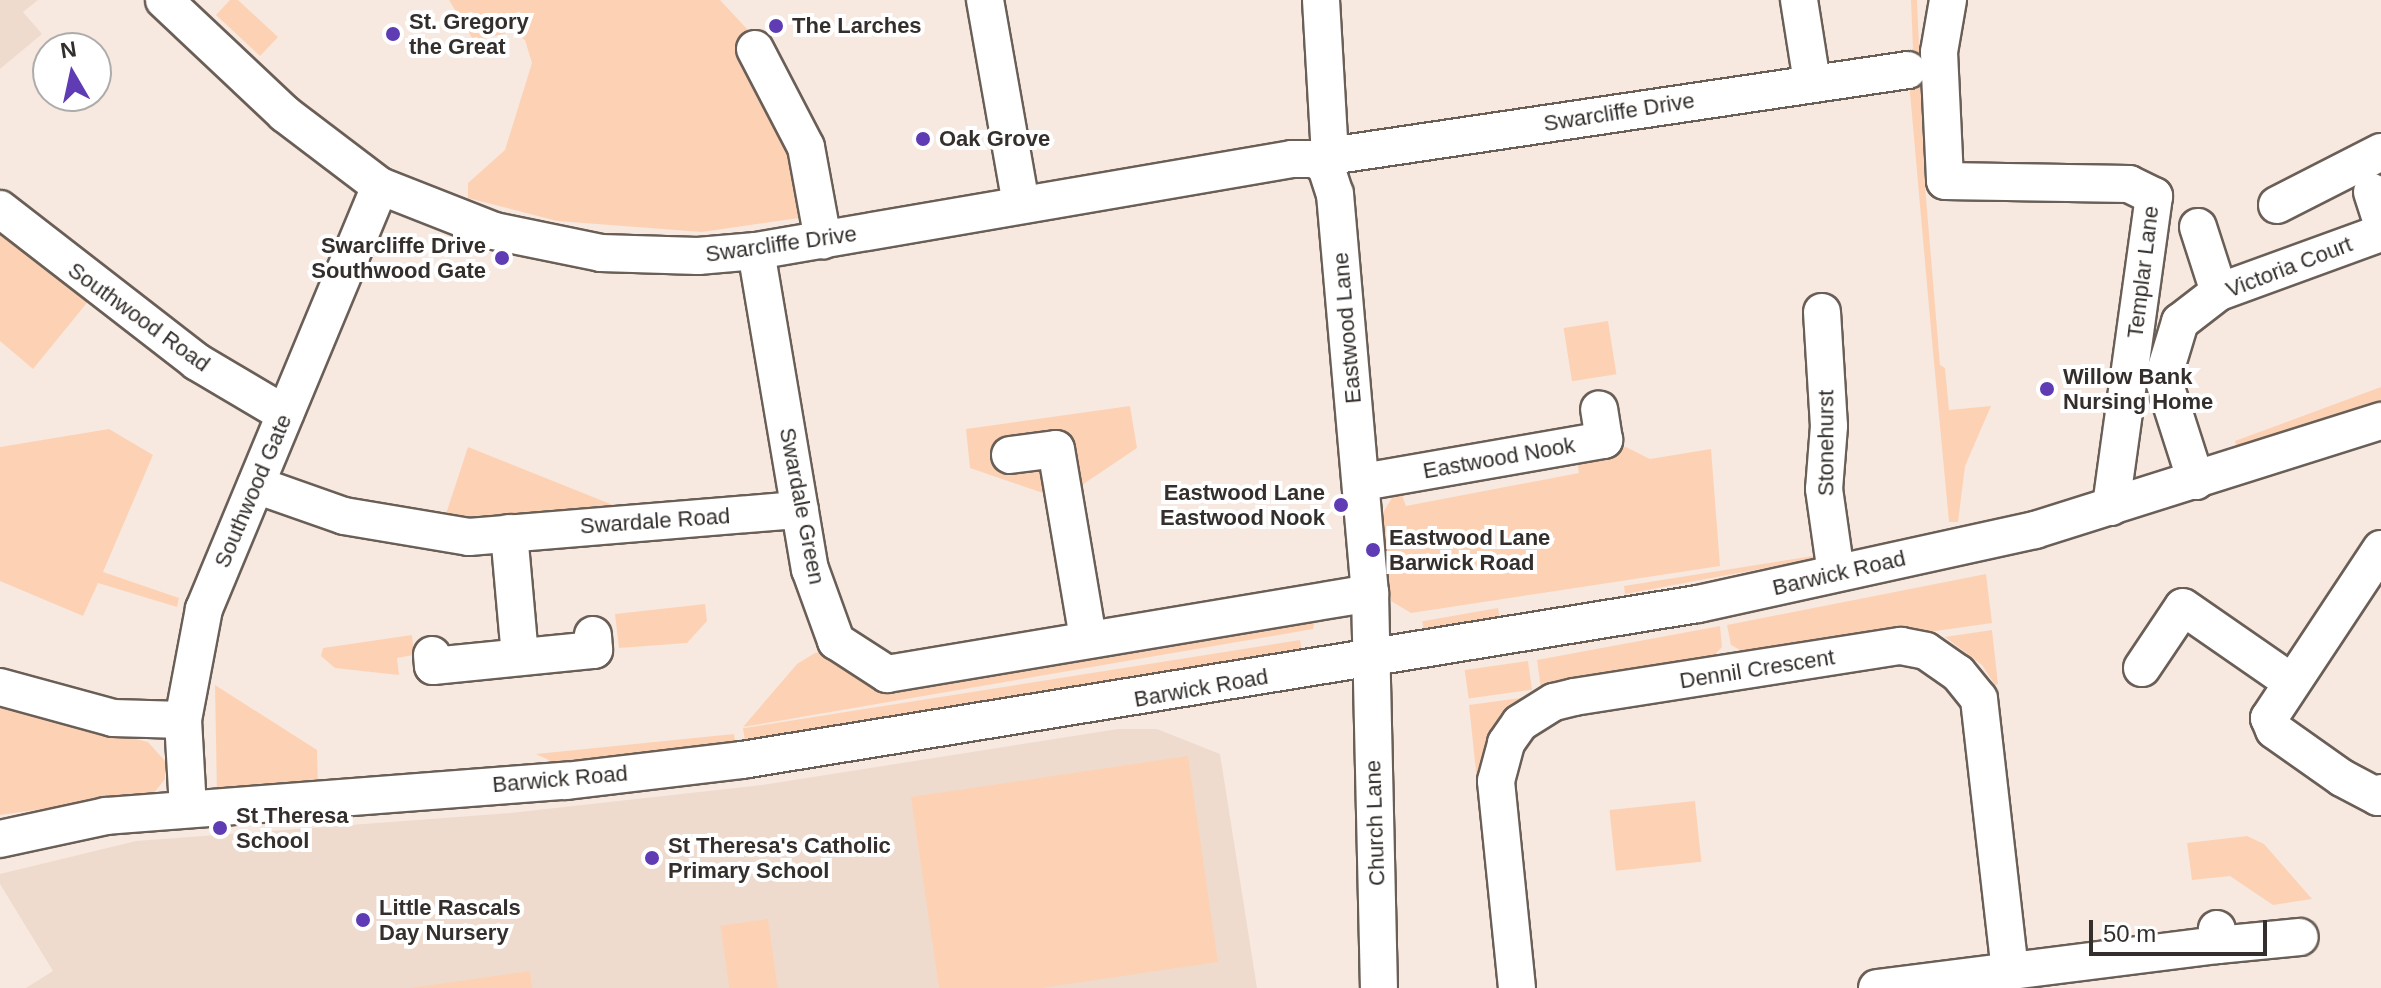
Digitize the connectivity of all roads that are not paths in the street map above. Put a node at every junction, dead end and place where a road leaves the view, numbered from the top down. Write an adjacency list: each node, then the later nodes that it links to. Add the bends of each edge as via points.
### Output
1 (164, 0): 11 (street, Swarcliffe Drive, via 285,114)
2 (985, 0): 12 (street)
3 (1321, 0): 10 (street, Eastwood Lane)
4 (1799, 0): 8 (street)
5 (1948, 0): 28 (street, Templar Lane, via 1939,52 1945,181 2129,184 2154,196)
6 (755, 49): 17 (street, via 806,147)
7 (1908, 70): 8 (street, Swarcliffe Drive)
8 (1812, 82): 10 (street, Swarcliffe Drive)
9 (2381, 152): 13 (street)
10 (1328, 161): 12 (street, Swarcliffe Drive, via 1292,159); 26 (street, Eastwood Lane)
11 (380, 186): 18 (street, Swarcliffe Drive, via 494,231 549,245 622,255); 22 (street, Southwood Gate)
12 (1021, 204): 17 (street, Swarcliffe Drive)
13 (2277, 205)
14 (0, 209): 22 (street, Southwood Road, via 197,362)
15 (2198, 227): 19 (street)
16 (2381, 233): 19 (street, Victoria Court)
17 (823, 240): 18 (street, Swarcliffe Drive)
18 (756, 251): 29 (street, Swardale Green)
19 (2219, 292): 25 (street, Victoria Court, via 2180,322 2163,378)
20 (1821, 311): 32 (street, Stonehurst, via 1829,426 1824,489)
21 (1599, 409): 26 (street, Eastwood Nook, via 1604,440)
22 (285, 414): 27 (street, Southwood Gate)
23 (2381, 421): 25 (street, Barwick Road)
24 (1010, 455): 35 (street, via 1056,449)
25 (2196, 481): 28 (street, Barwick Road)
26 (1363, 482): 33 (street, Eastwood Lane)
27 (256, 485): 30 (street, Swardale Road, via 344,516 469,537); 42 (street, Southwood Gate, via 204,609)
28 (2111, 507): 32 (street, Barwick Road, via 2035,530)
29 (800, 510): 30 (street, Swardale Road); 35 (street, Swardale Green, via 810,569 836,641 887,674)
30 (509, 533): 37 (street)
31 (2381, 549): 40 (street)
32 (1836, 573): 38 (street, Barwick Road, via 1720,600)
33 (1370, 593): 35 (street, Swardale Green); 38 (street, Eastwood Lane)
34 (593, 635): 37 (street, via 594,650)
35 (1088, 639)
36 (432, 655): 37 (street, via 433,666)
37 (520, 657)
38 (1370, 658): 44 (street, Barwick Road, via 742,760 566,781); 48 (street, Church Lane)
39 (2142, 668): 40 (street, via 2183,607)
40 (2290, 681): 43 (street, via 2269,718 2274,730 2342,778 2378,797)
41 (0, 687): 42 (street, via 113,718)
42 (183, 720): 44 (street, Southwood Gate)
43 (2381, 793)
44 (188, 809): 45 (street, Barwick Road, via 53,825)
45 (0, 839)
46 (2300, 937): 47 (street, via 2218,937)
47 (2010, 972): 49 (street, Dennil Crescent, via 1979,699 1958,673 1926,651 1901,646 1574,697 1545,706 1520,723 1506,743 1496,781); 50 (street)
48 (1379, 988)
49 (1517, 988)
50 (1877, 988)

